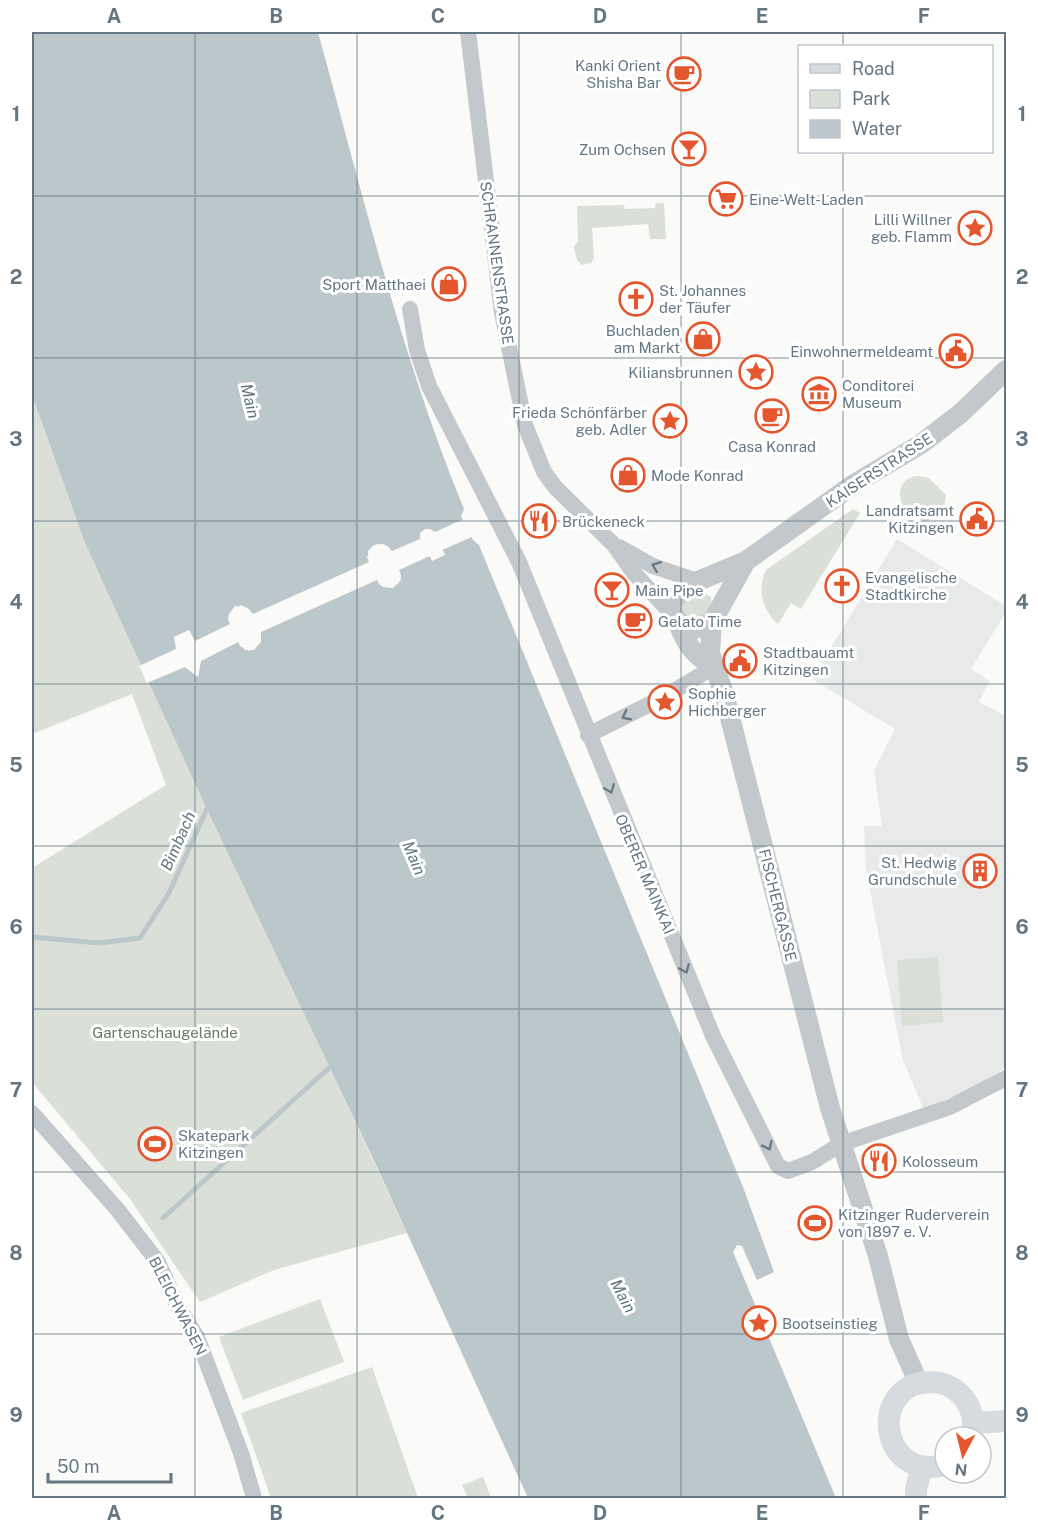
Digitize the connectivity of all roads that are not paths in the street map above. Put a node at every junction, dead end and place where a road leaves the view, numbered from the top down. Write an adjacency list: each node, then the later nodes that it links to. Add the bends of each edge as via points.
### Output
1 (468, 32): 4 (street, SCHRANNENSTRASSE, via 496,266 518,402 536,453 555,487)
2 (410, 309): 10 (street, OBERER MAINKAI, via 417,350 429,386 519,562)
3 (1006, 370): 5 (street, KAISERSTRASSE, via 937,432 854,484)
4 (614, 544): 6 (street, one-way to 4, via 653,566); 8 (street, via 633,572)
5 (746, 561): 6 (street, KAISERSTRASSE); 7 (street)
6 (700, 582): 7 (street, via 715,593); 8 (street, via 680,591 673,602)
7 (717, 614): 8 (street, via 695,629); 9 (street, FISCHERGASSE, via 710,653)
8 (674, 617): 9 (street, via 693,652)
9 (714, 667): 10 (street, one-way to 10); 13 (street, FISCHERGASSE)
10 (588, 735): 13 (street, OBERER MAINKAI, one-way to 13, via 713,1036 780,1170 812,1162)
11 (1006, 1078): 13 (street, OBERER MAINKAI, via 950,1107)
12 (32, 1113): 20 (street, BLEICHWASEN, via 158,1262 197,1337 242,1453)
13 (841, 1144): 14 (street, FISCHERGASSE, via 878,1256 899,1339)
14 (919, 1384): 16 (main road, via 936,1383 956,1390 969,1405); 19 (main road, via 898,1397 888,1424 897,1451)
15 (1006, 1421): 17 (main road)
16 (971, 1425)
17 (991, 1425)
18 (933, 1466): 19 (main road)
19 (922, 1467): 21 (main road)
20 (254, 1498)
21 (916, 1498)

